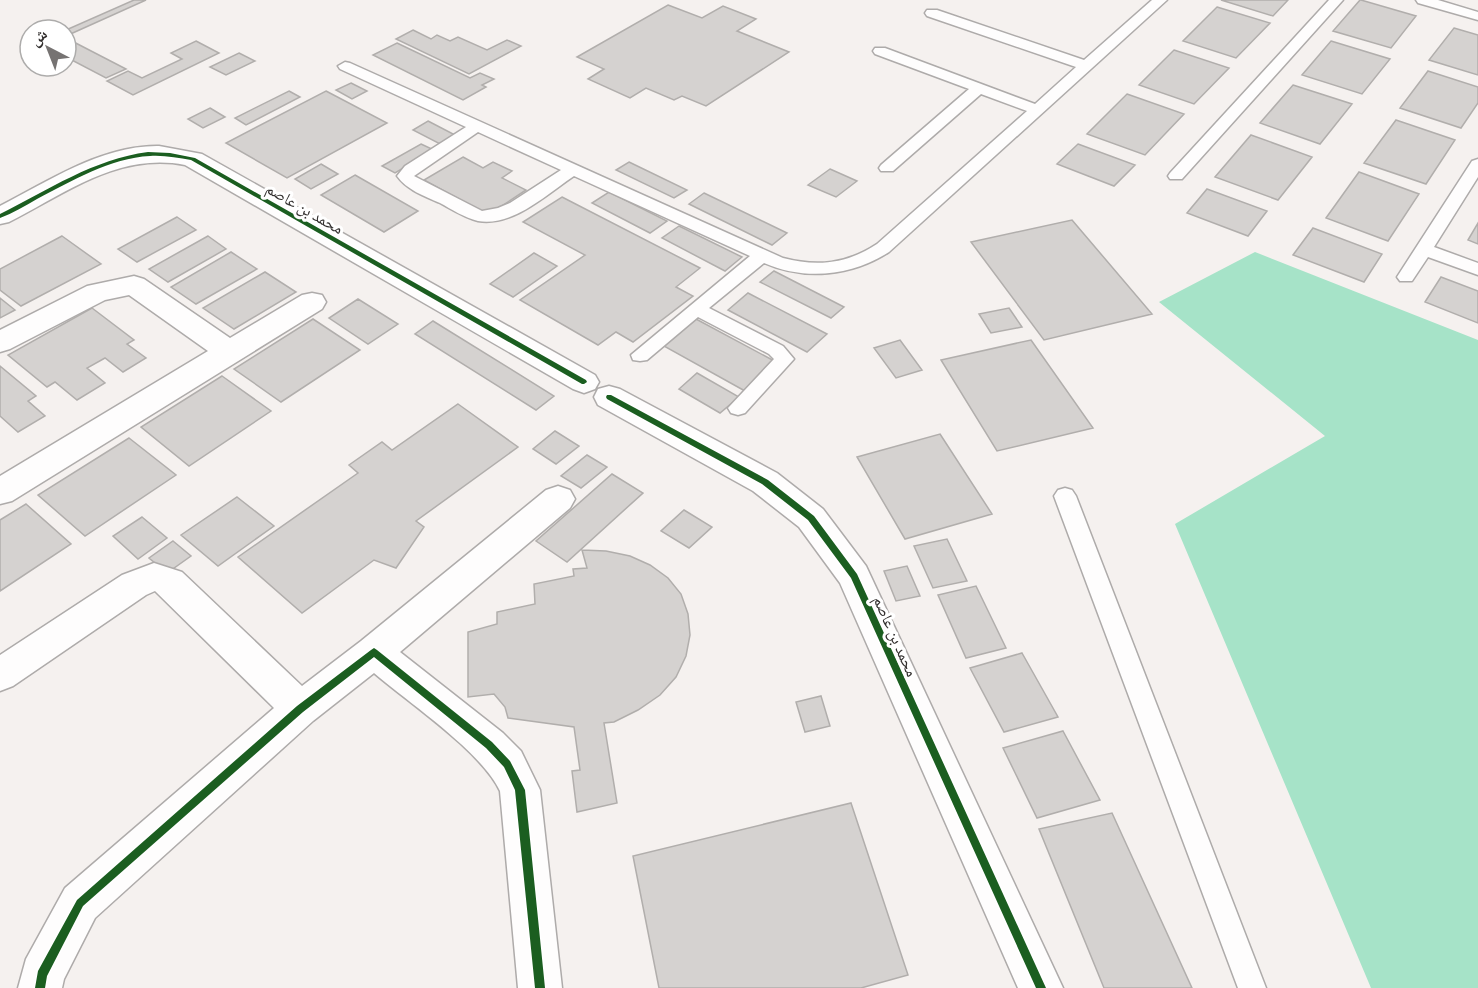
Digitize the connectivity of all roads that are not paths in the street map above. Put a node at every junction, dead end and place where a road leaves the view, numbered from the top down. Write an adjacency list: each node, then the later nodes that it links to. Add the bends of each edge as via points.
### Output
1 (1160, 0): 8 (lane)
2 (1336, 0): 15 (lane)
3 (1423, 0): 5 (lane)
4 (932, 13): 8 (lane)
5 (1478, 16)
6 (880, 51): 9 (lane)
7 (345, 66): 11 (lane)
8 (1086, 66): 10 (lane)
9 (979, 88): 10 (lane); 13 (lane)
10 (1037, 110): 18 (lane, via 873,256 844,267 810,269)
11 (477, 126): 14 (lane); 14 (lane, via 405,176 411,183 480,216 492,217 507,212)
12 (1478, 164): 17 (lane)
13 (887, 168)
14 (573, 169): 18 (lane)
15 (1176, 176)
16 (0, 216): 35 (street, محمد بن عاصم, via 122,159 146,154 193,159 765,482 811,518 854,576)
17 (1423, 249): 19 (lane); 20 (lane)
18 (763, 255): 22 (lane)
19 (1478, 269)
20 (1406, 277)
21 (312, 302): 24 (street)
22 (698, 310): 25 (lane); 26 (lane, via 776,350 785,359)
23 (0, 342): 24 (street, via 97,292 134,285)
24 (229, 352): 27 (street)
25 (640, 355)
26 (738, 408)
27 (0, 492)
28 (1065, 496): 36 (lane)
29 (558, 500): 30 (street)
30 (374, 652): 32 (street); 34 (street, via 489,745 507,764 520,790)
31 (0, 675): 32 (street, via 134,585 154,577 170,582)
32 (300, 709): 33 (street, via 80,903 42,975)
33 (40, 988)
34 (540, 988)
35 (1041, 988)
36 (1252, 988)

